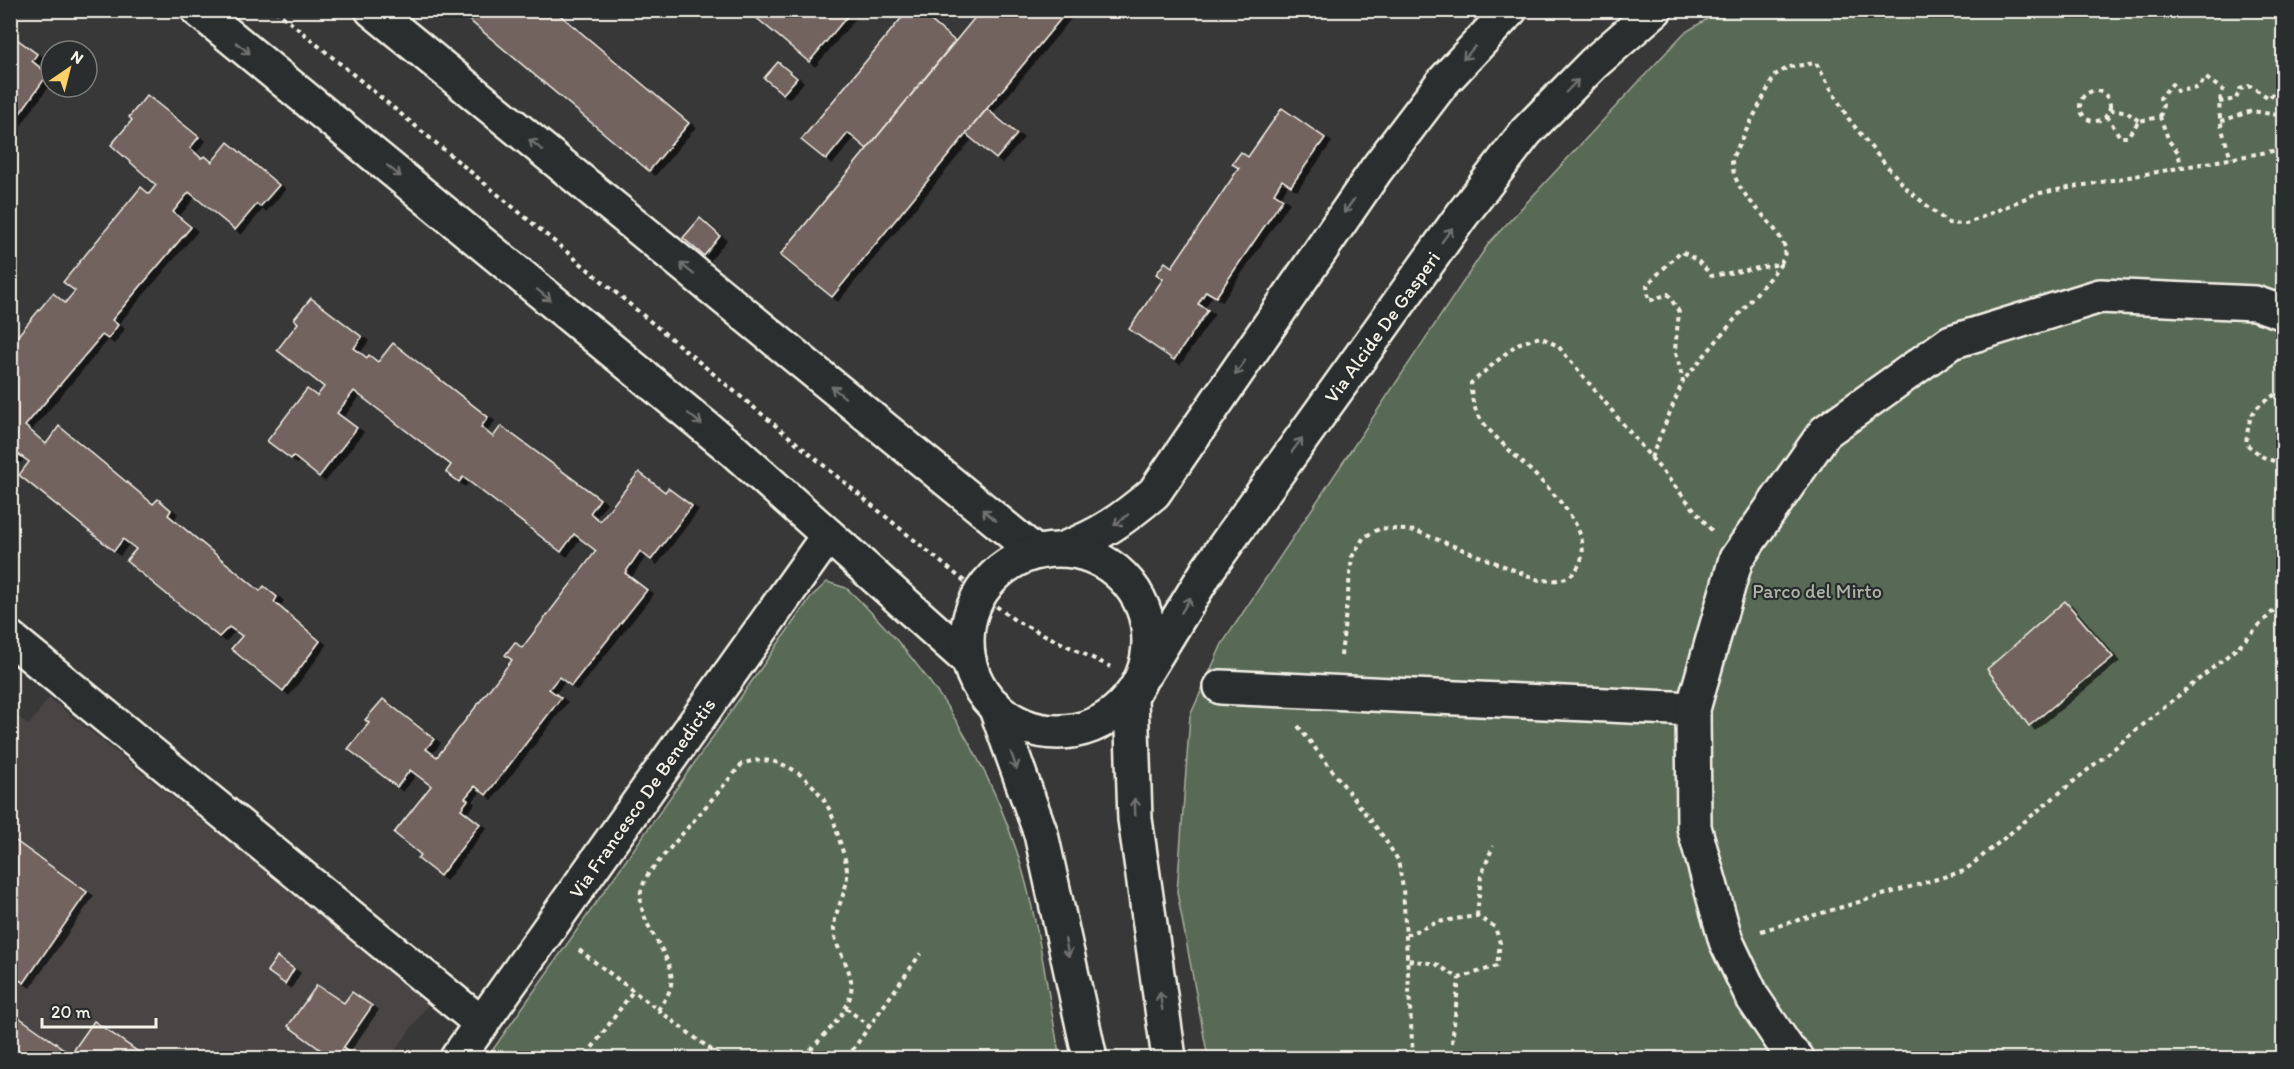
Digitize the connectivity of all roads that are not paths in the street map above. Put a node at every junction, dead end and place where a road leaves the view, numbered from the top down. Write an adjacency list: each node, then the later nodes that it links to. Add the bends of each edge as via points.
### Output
1 (198, 10): 6 (street, one-way to 6, via 732,449)
2 (372, 10): 7 (street, one-way to 2)
3 (1510, 10): 7 (street, one-way to 7, via 1442,83 1376,170 1154,493 1094,538)
4 (1655, 10): 10 (street, Via Alcide De Gasperi, one-way to 4, via 1209,568 1462,215 1526,132 1594,63)
5 (2283, 313): 13 (street, via 2255,303 2100,296 1951,342 1825,432 1736,560)
6 (827, 537): 9 (street); 14 (street, Via Francesco De Benedictis)
7 (1049, 551): 9 (street, via 1008,564 987,583 972,609 966,637); 10 (street, via 1091,556 1116,570 1135,591 1147,617 1150,645)
8 (10, 638): 14 (street)
9 (969, 661): 12 (street, via 982,692)
10 (1139, 684): 12 (street, Via Alcide De Gasperi, via 1110,717 1083,730 1055,733 1027,727); 18 (street, one-way to 10, via 1135,819)
11 (1221, 687): 13 (street)
12 (995, 706): 17 (street, one-way to 17, via 1041,834)
13 (1693, 709): 15 (street, via 1694,827 1726,941)
14 (482, 1024): 16 (street, Via Francesco De Benedictis)
15 (1787, 1056)
16 (457, 1059)
17 (1090, 1059)
18 (1169, 1059)

